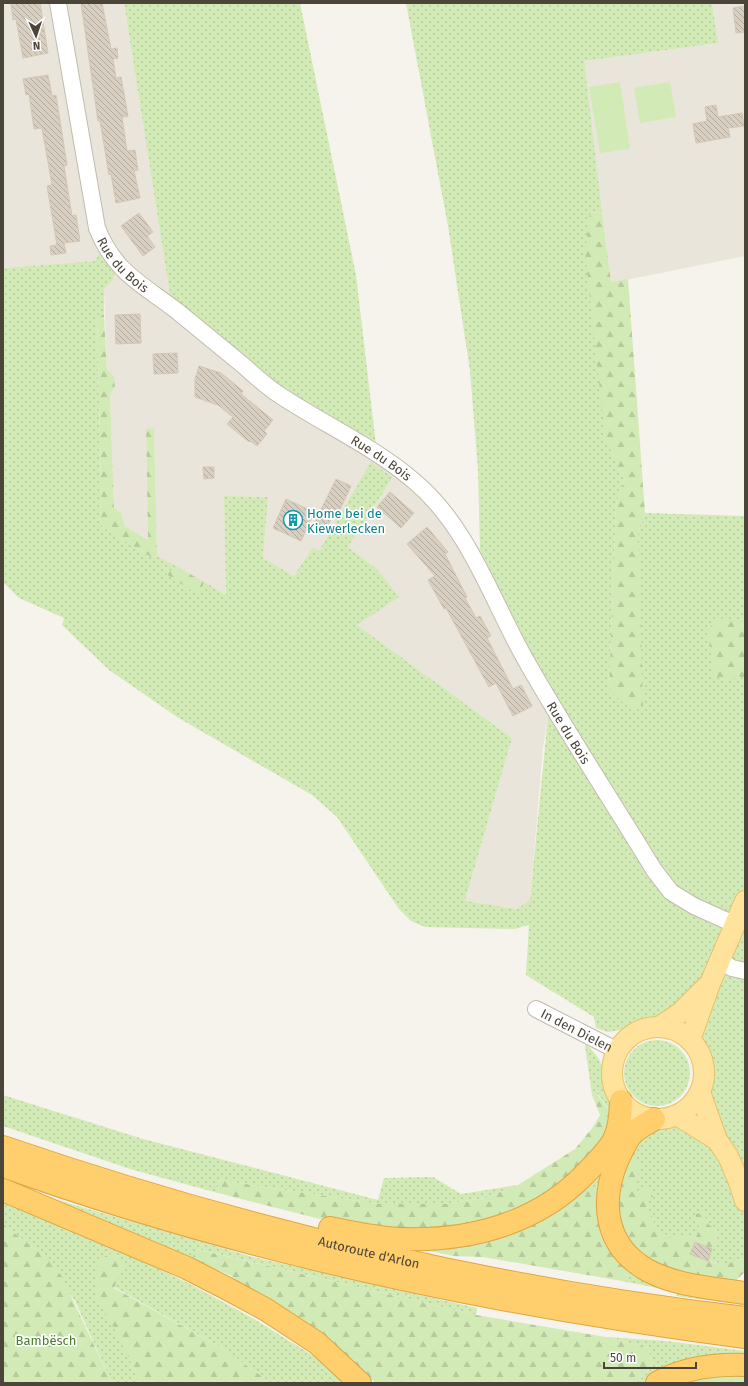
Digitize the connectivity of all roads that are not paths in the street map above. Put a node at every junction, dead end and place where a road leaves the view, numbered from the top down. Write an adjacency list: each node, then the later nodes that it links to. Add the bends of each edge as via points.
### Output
1 (58, 3): 3 (street, Rue du Bois, via 96,228 104,246 131,277 277,393 377,454 415,482 444,513 471,553 523,656 654,870 672,892 694,906)
2 (745, 901): 3 (main road)
3 (736, 925): 4 (main road)
4 (720, 961): 5 (street, via 732,968); 6 (main road)
5 (745, 971)
6 (712, 981): 8 (main road, via 680,1013); 9 (main road)
7 (536, 1009): 10 (street, In den Dielen)
8 (659, 1027): 9 (main road, via 670,1029); 10 (main road, via 635,1033)
9 (690, 1040): 11 (main road, via 703,1064)
10 (618, 1051): 12 (main road, via 613,1063 612,1076)
11 (700, 1092): 13 (main road, via 686,1109); 15 (main road)
12 (621, 1101): 14 (main road, via 636,1113); 20 (highway, via 621,1121 617,1136 607,1152 578,1182 555,1201 491,1231 448,1238 404,1240 351,1232 242,1209)
13 (677, 1115): 14 (main road); 15 (main road)
14 (654, 1119): 21 (highway, via 633,1133 620,1154 611,1177 607,1197 608,1213 616,1240 627,1254 647,1270 682,1283)
15 (717, 1140): 19 (main road, via 728,1156)
16 (3, 1146): 20 (highway, Autoroute d'Arlon)
17 (3, 1166): 23 (highway, Autoroute d'Arlon, via 185,1224 353,1267 493,1298)
18 (3, 1190): 25 (highway, via 187,1268 265,1309 317,1343)
19 (745, 1201)
20 (201, 1209): 22 (highway, Autoroute d'Arlon, via 408,1261 497,1280 613,1300)
21 (745, 1293)
22 (745, 1318)
23 (745, 1337)
24 (745, 1365): 26 (highway, via 720,1364 670,1375)
25 (360, 1383)
26 (657, 1383)

